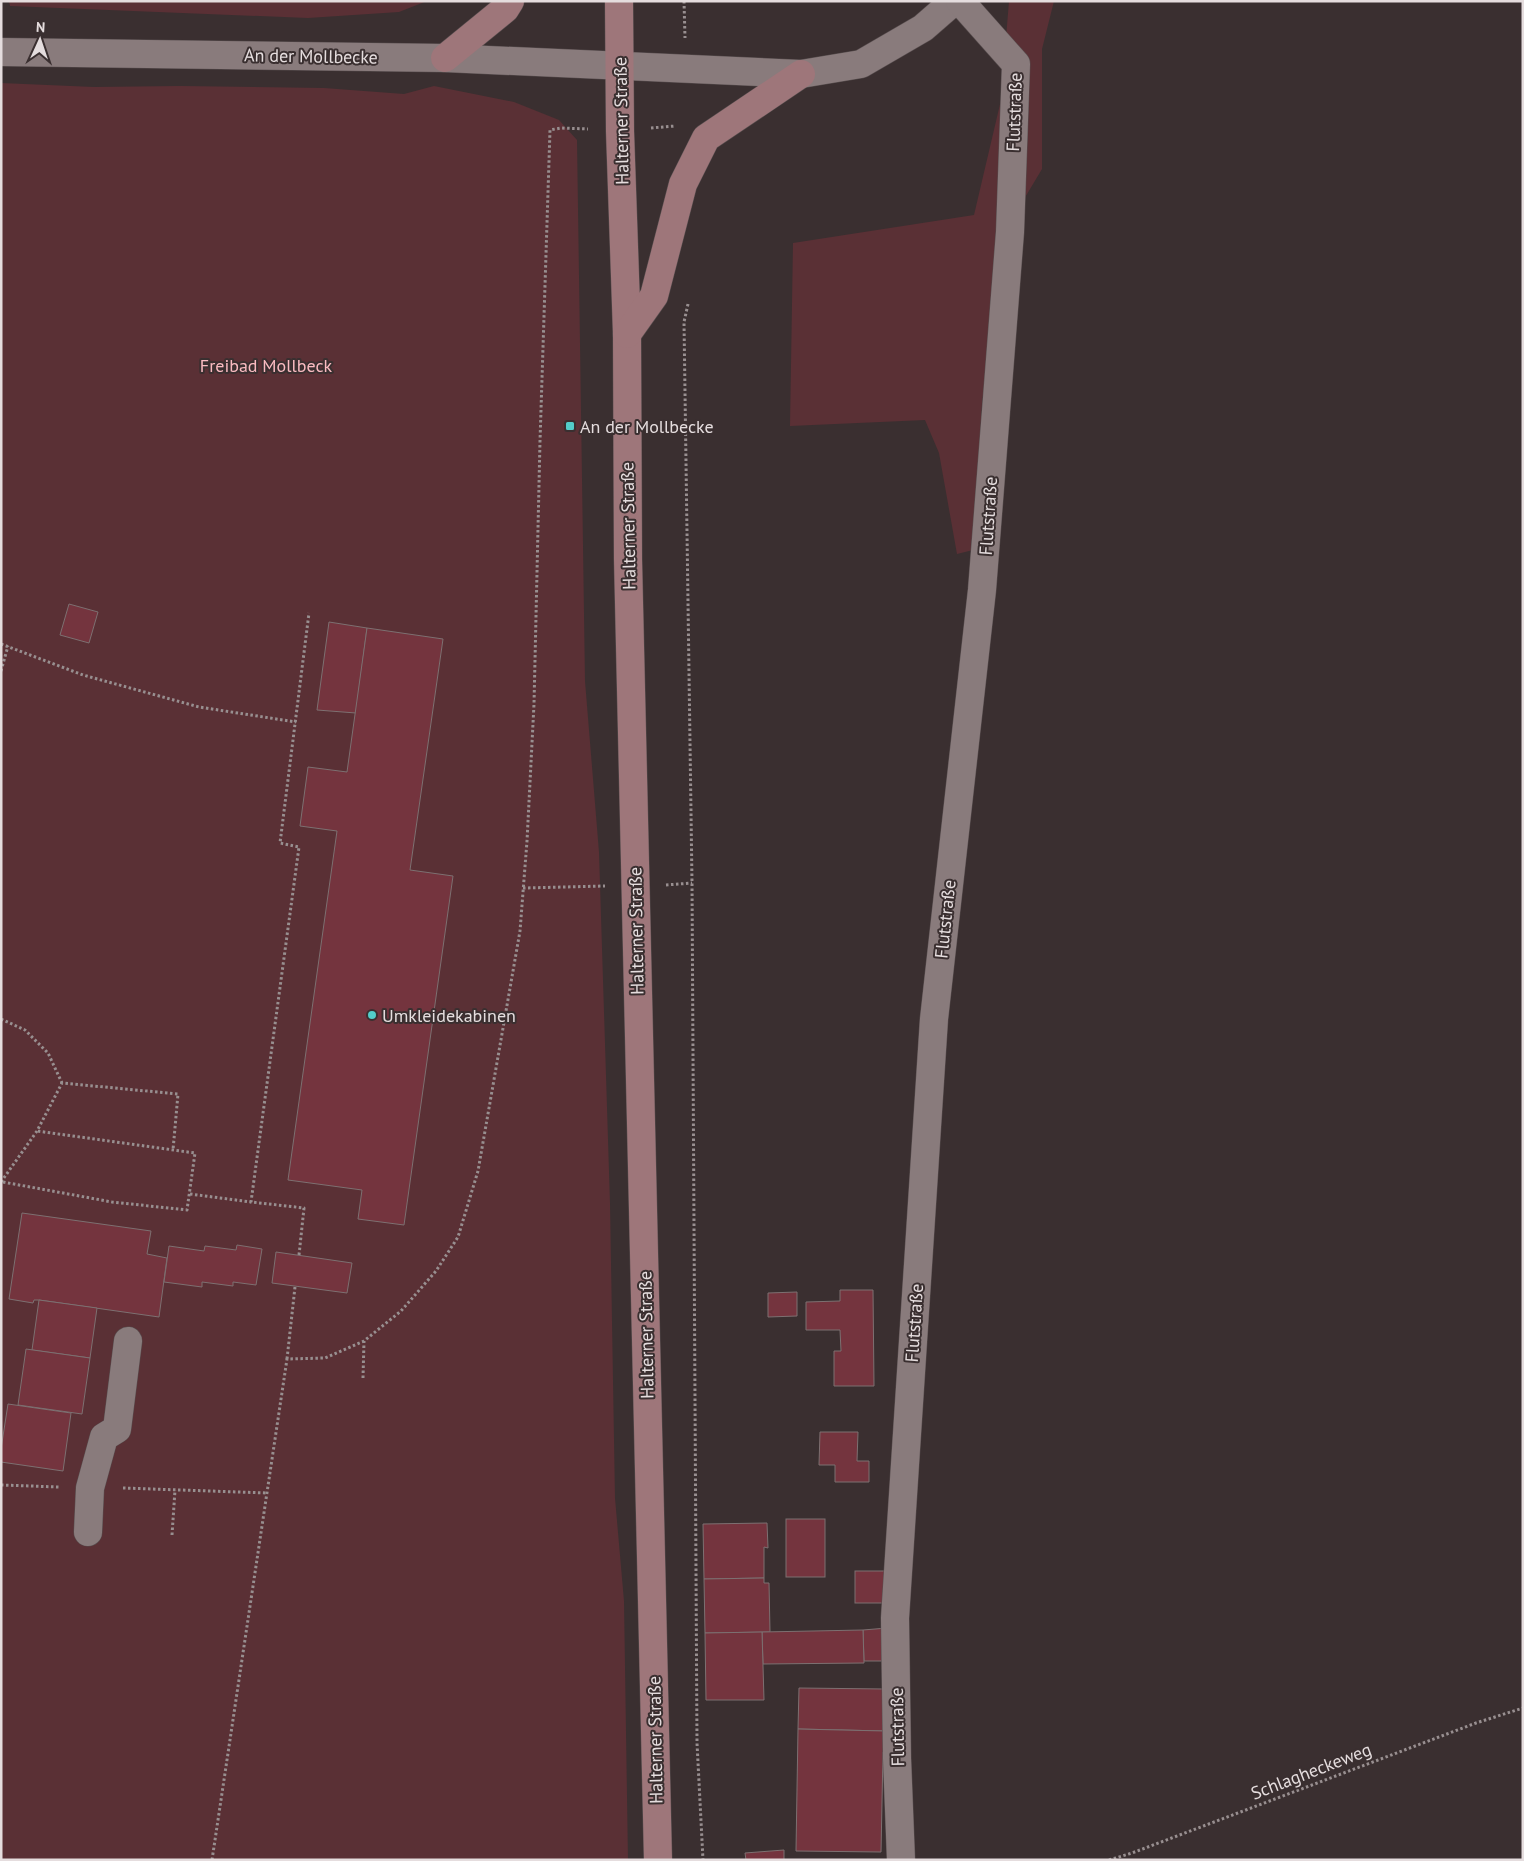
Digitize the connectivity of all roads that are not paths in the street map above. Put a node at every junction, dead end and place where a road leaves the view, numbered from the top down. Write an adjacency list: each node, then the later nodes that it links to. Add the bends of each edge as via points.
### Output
1 (510, 1): 6 (main road, via 505,9)
2 (619, 1): 7 (main road, Halterner Straße)
3 (954, 1): 8 (street, via 923,28 860,64)
4 (960, 1): 13 (street, Flutstraße, via 1016,64 1010,232 982,590 934,1019 895,1618)
5 (1, 52): 6 (street, An der Mollbecke)
6 (445, 58): 7 (street, An der Mollbecke)
7 (620, 66): 8 (street); 9 (main road, Halterner Straße)
8 (801, 74): 9 (main road, via 706,138 683,184 654,296)
9 (627, 334): 12 (main road, Halterner Straße, via 628,559)
10 (128, 1341): 11 (street, via 117,1429 104,1436 90,1488)
11 (88, 1532)
12 (658, 1860)
13 (901, 1860)

